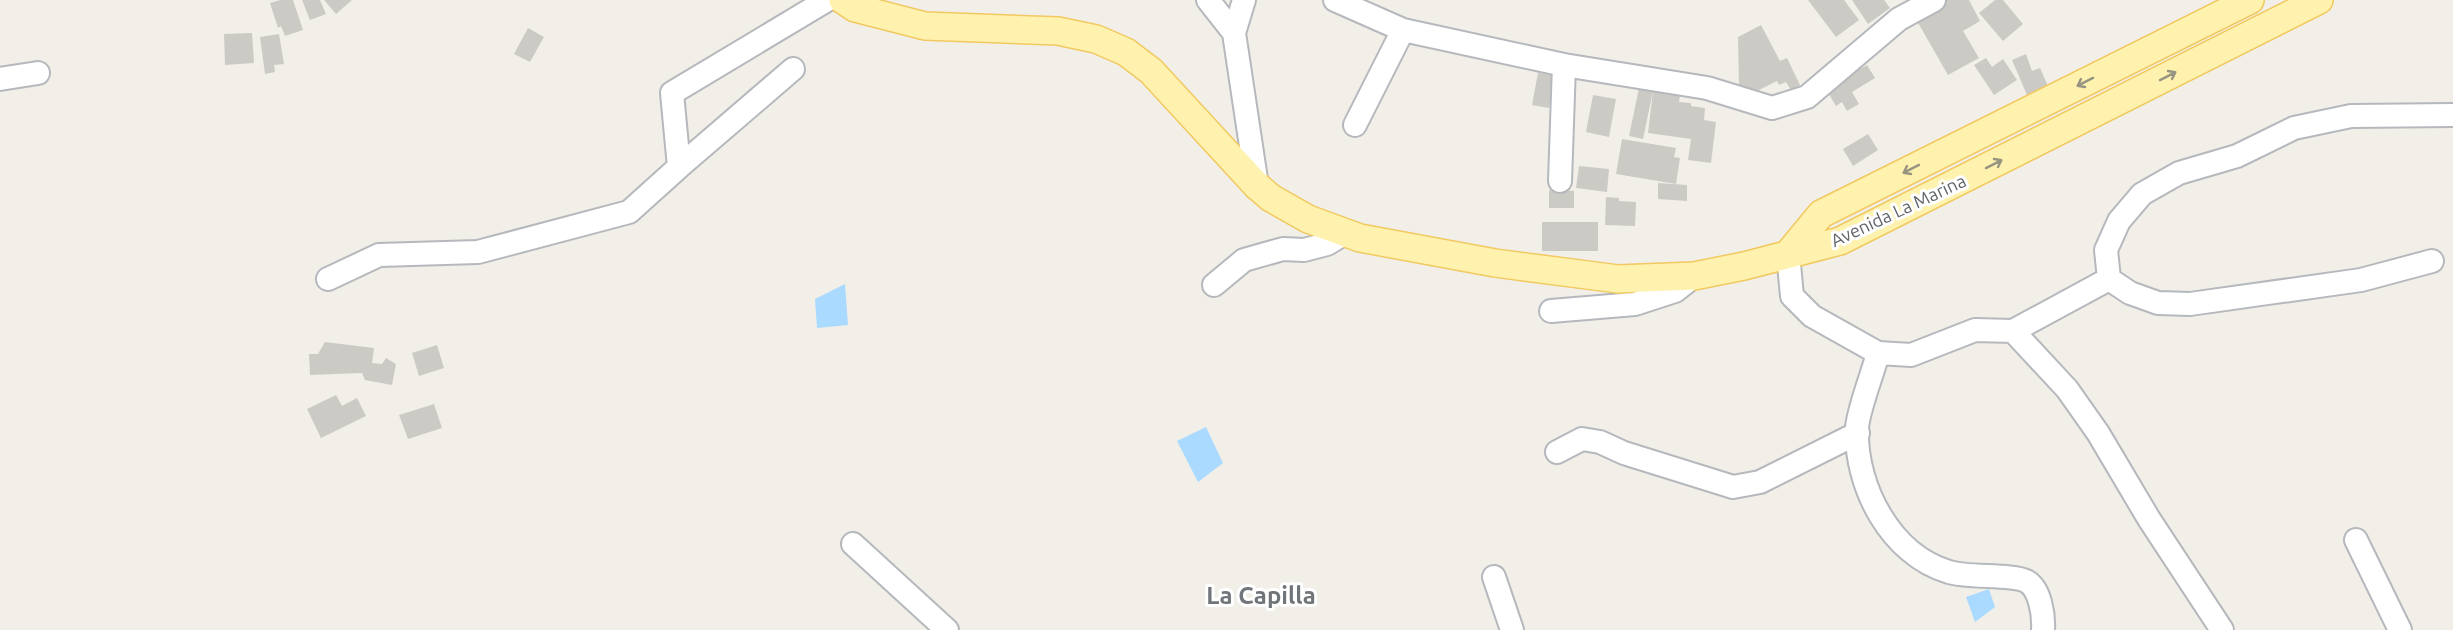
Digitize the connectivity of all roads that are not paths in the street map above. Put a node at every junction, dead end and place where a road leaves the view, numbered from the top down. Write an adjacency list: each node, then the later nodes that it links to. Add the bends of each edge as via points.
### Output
1 (827, 0): 17 (street, via 672,93)
2 (843, 0): 19 (main road, via 855,8 925,26 1058,31 1096,39 1126,52 1151,71)
3 (1208, 0): 10 (street)
4 (1244, 0): 10 (street)
5 (1335, 0): 9 (street)
6 (1934, 0): 11 (street, via 1899,19 1807,96 1772,108 1707,88)
7 (2250, 0): 21 (main road, Avenida La Marina, one-way to 21, via 1821,214)
8 (2319, 0): 21 (main road, Avenida La Marina, one-way to 8, via 1840,241)
9 (1403, 30): 11 (street); 16 (street)
10 (1234, 33): 19 (street)
11 (1564, 65): 18 (street)
12 (793, 69): 17 (street)
13 (38, 73): 14 (street)
14 (0, 79)
15 (2453, 115): 25 (street, via 2351,116 2294,128 2237,156 2179,173 2142,194 2119,221 2106,250)
16 (1355, 124)
17 (679, 167): 24 (street, via 629,212 478,252 379,255)
18 (1560, 181)
19 (1257, 186): 20 (main road, via 1308,219)
20 (1345, 233): 23 (main road, via 1495,263 1618,279); 26 (street, via 1327,244 1304,250 1283,249 1245,260)
21 (1788, 254): 23 (main road); 29 (street, via 1792,297 1812,316)
22 (2432, 261): 25 (street, via 2361,280 2190,304 2158,303 2130,293)
23 (1694, 276): 27 (street, via 1675,291 1635,304)
24 (328, 279)
25 (2109, 279): 28 (street)
26 (1214, 285)
27 (1551, 310)
28 (2013, 331): 29 (street, via 1975,330 1911,355); 38 (street, via 2067,389 2098,433)
29 (1878, 353): 30 (street)
30 (1858, 433): 31 (street, via 1760,482 1733,488 1600,442 1582,440); 37 (street, via 1860,463 1877,514 1915,556 1949,573 2025,580 2037,591)
31 (1557, 452)
32 (2356, 540): 39 (street)
33 (854, 544): 35 (street)
34 (1494, 577): 36 (street)
35 (947, 630)
36 (1512, 630)
37 (2043, 630)
38 (2222, 630)
39 (2400, 630)

